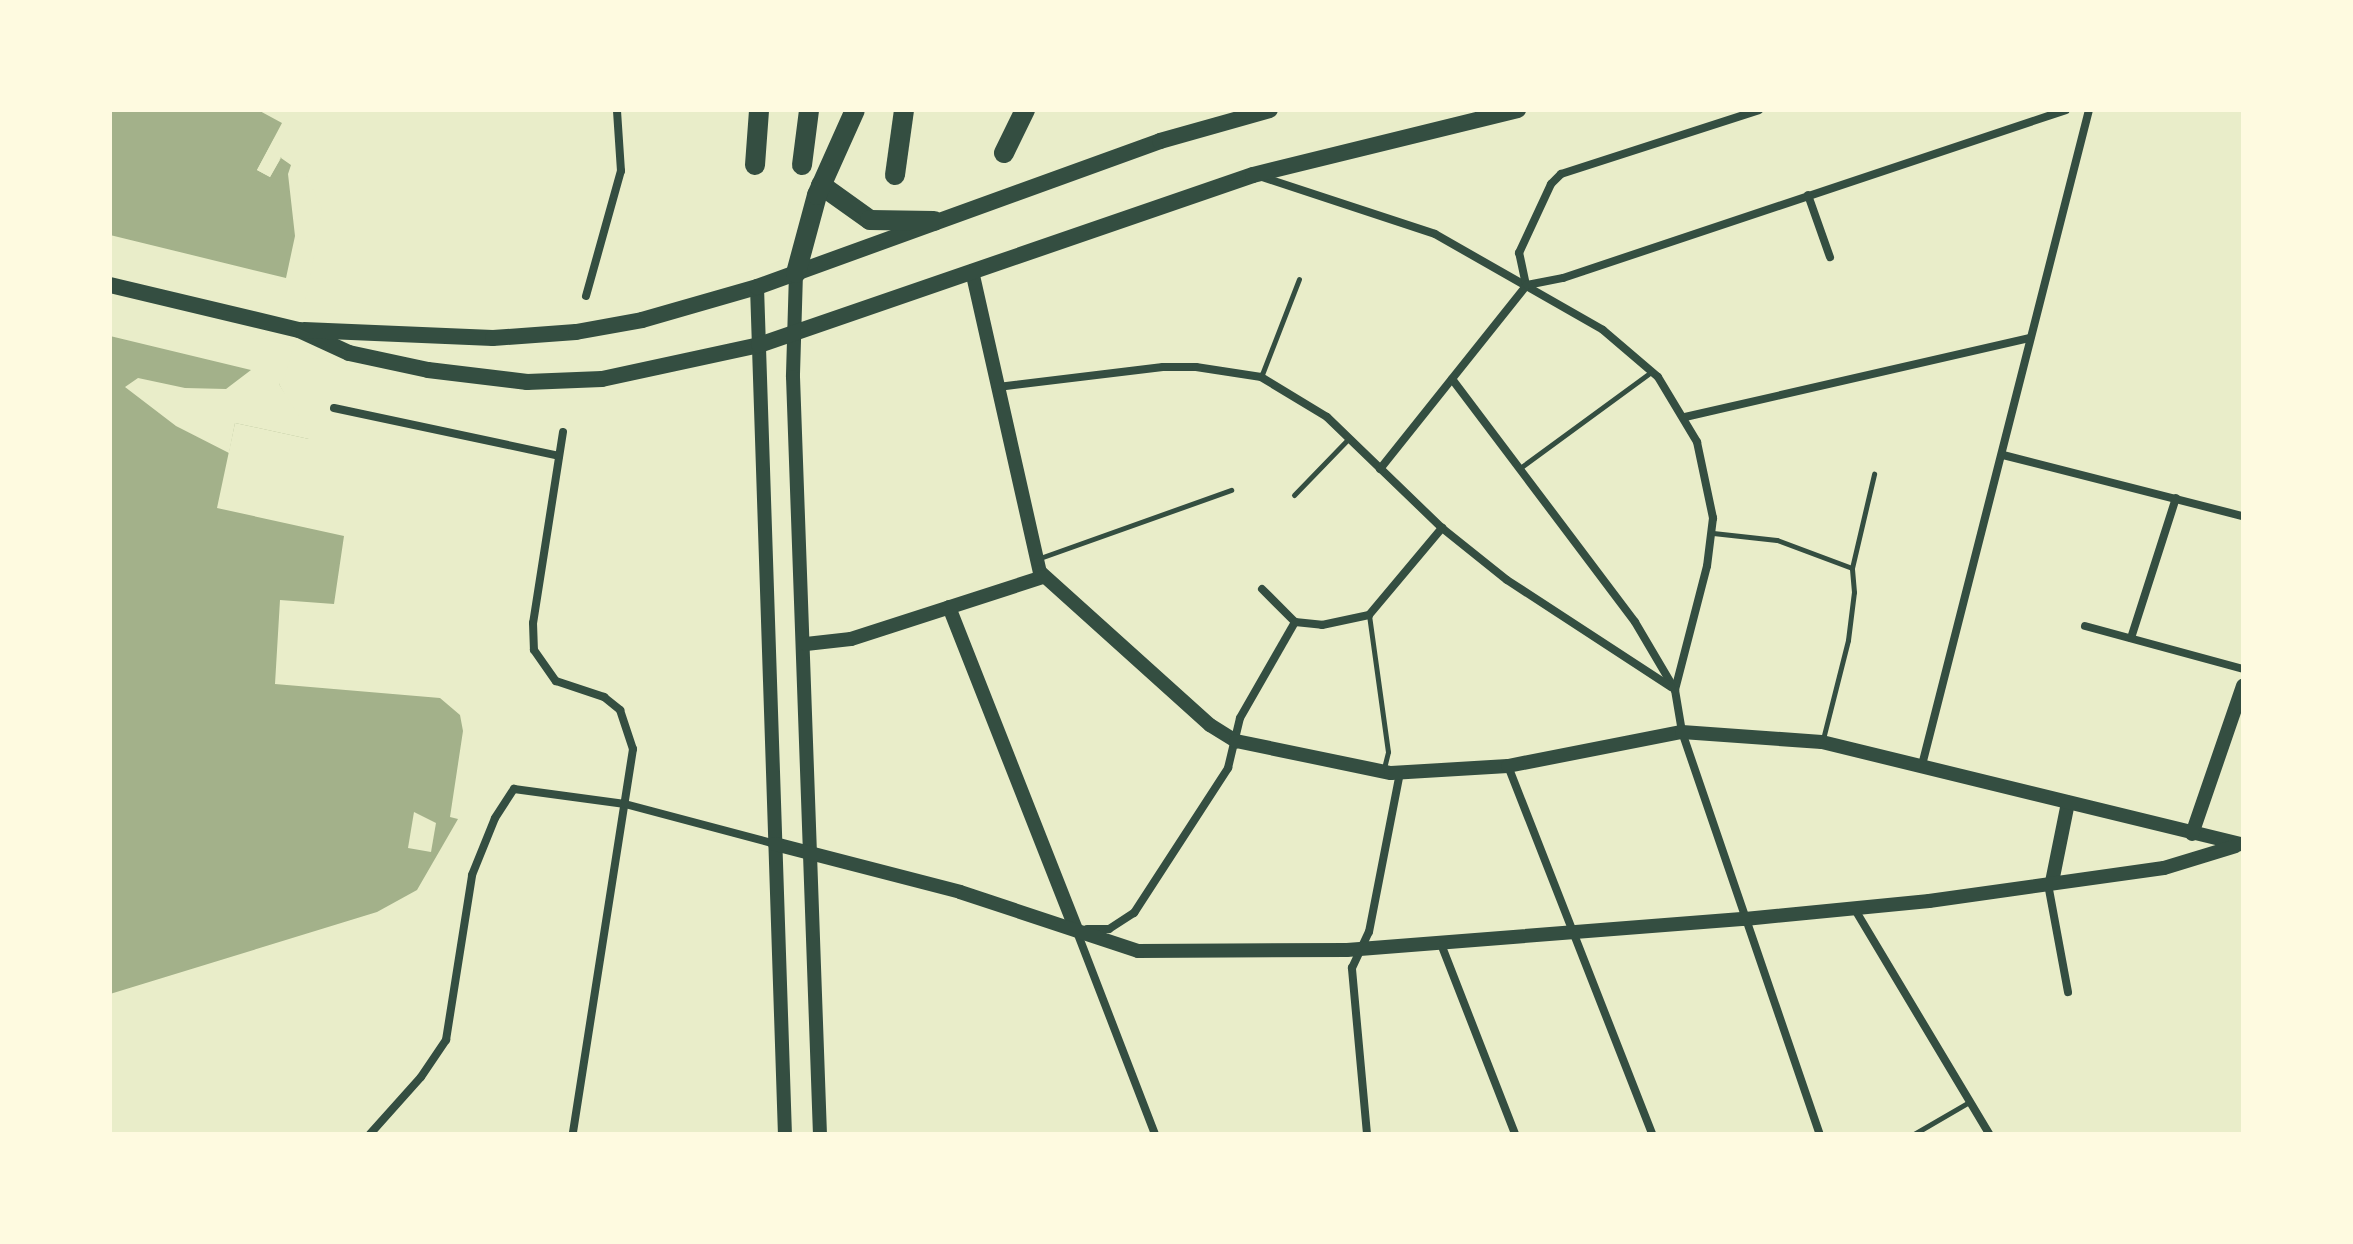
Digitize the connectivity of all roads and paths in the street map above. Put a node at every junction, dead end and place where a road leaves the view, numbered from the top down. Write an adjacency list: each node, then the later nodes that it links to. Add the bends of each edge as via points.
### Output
1 (617, 110): 27 (street, via 621,171)
2 (759, 110): 13 (highway)
3 (809, 110): 14 (highway)
4 (855, 110): 17 (highway)
5 (904, 110): 15 (highway)
6 (1025, 110): 12 (highway)
7 (1270, 110): 19 (main road, via 1160,141)
8 (1518, 110): 16 (main road)
9 (1759, 110): 25 (street, via 1565,172 1551,184 1519,253)
10 (2066, 110): 18 (street)
11 (2089, 110): 30 (street)
12 (1004, 153)
13 (755, 165)
14 (802, 165)
15 (895, 175)
16 (1253, 175): 21 (main road); 25 (street, via 1423,229)
17 (821, 185): 19 (highway, via 870,220); 22 (highway)
18 (1808, 195): 20 (street); 25 (street)
19 (934, 221): 22 (main road)
20 (1830, 257)
21 (972, 271): 29 (main road); 35 (main road)
22 (796, 273): 26 (main road); 29 (main road)
23 (1299, 279): 33 (lane)
24 (110, 285): 28 (main road)
25 (1527, 285): 32 (street, via 1616,339); 34 (street)
26 (757, 287): 28 (main road, via 614,325 493,338); 31 (main road)
27 (586, 296)
28 (299, 330): 31 (main road, via 349,353 455,375 527,382 602,379)
29 (795, 333): 31 (main road); 60 (main road)
30 (2030, 338): 37 (street); 40 (street)
31 (759, 345): 74 (main road)
32 (1652, 371): 37 (street); 42 (lane)
33 (1261, 377): 35 (street, via 1163,367); 39 (street, via 1304,400)
34 (1452, 379): 42 (street); 43 (street)
35 (998, 387): 51 (main road)
36 (334, 408): 41 (street)
37 (1685, 417): 50 (street, via 1709,487)
38 (563, 432): 41 (street)
39 (1348, 439): 43 (street); 46 (lane)
40 (2003, 455): 47 (street); 67 (street)
41 (559, 456): 72 (street, via 533,623 534,650 552,677 607,699 626,719 633,749)
42 (1520, 468): 63 (street, via 1635,622)
43 (1380, 469): 49 (street)
44 (1874, 474): 52 (lane)
45 (1231, 490): 51 (lane)
46 (1294, 495)
47 (2176, 498): 48 (street); 59 (street)
48 (2243, 516)
49 (1442, 528): 56 (street); 63 (street, via 1507,580)
50 (1713, 533): 52 (lane, via 1777,540); 63 (street)
51 (1036, 559): 53 (main road)
52 (1852, 568): 66 (lane, via 1848,640)
53 (1043, 577): 55 (main road); 65 (main road, via 1210,725)
54 (1262, 589): 57 (street)
55 (949, 607): 60 (main road, via 851,639); 80 (main road)
56 (1369, 615): 57 (street, via 1322,625); 69 (lane, via 1388,752)
57 (1295, 622): 65 (street, via 1240,718)
58 (2085, 626): 59 (street)
59 (2131, 638): 61 (street)
60 (806, 644): 76 (main road)
61 (2243, 669)
62 (2243, 686): 73 (main road)
63 (1675, 690): 64 (street)
64 (1682, 732): 66 (main road); 68 (main road); 79 (street)
65 (1236, 741): 69 (main road); 80 (street, via 1228,768 1130,918 1109,929)
66 (1822, 742): 67 (main road)
67 (1922, 765): 71 (main road)
68 (1508, 766): 70 (main road); 81 (street)
69 (1383, 773): 70 (main road)
70 (1400, 773): 83 (street, via 1369,932)
71 (2068, 803): 73 (main road); 77 (main road)
72 (625, 804): 74 (street); 86 (street, via 514,789 506,798 472,875 446,1040); 87 (street)
73 (2192, 834): 75 (main road)
74 (775, 844): 76 (main road); 88 (main road)
75 (2240, 845): 77 (main road, via 2164,868)
76 (810, 853): 80 (main road); 89 (main road)
77 (2050, 882): 78 (main road); 84 (street)
78 (1854, 907): 79 (main road); 85 (street)
79 (1745, 919): 81 (main road); 94 (street)
80 (1076, 930): 83 (main road, via 1138,951); 90 (street)
81 (1573, 934): 82 (main road); 93 (street)
82 (1441, 944): 83 (main road); 92 (street)
83 (1359, 950): 91 (street, via 1352,980)
84 (2068, 992)
85 (1970, 1101): 95 (lane); 96 (street)
86 (370, 1134)
87 (573, 1134)
88 (785, 1134)
89 (820, 1134)
90 (1155, 1134)
91 (1367, 1134)
92 (1515, 1134)
93 (1652, 1134)
94 (1820, 1134)
95 (1914, 1134)
96 (1989, 1134)

